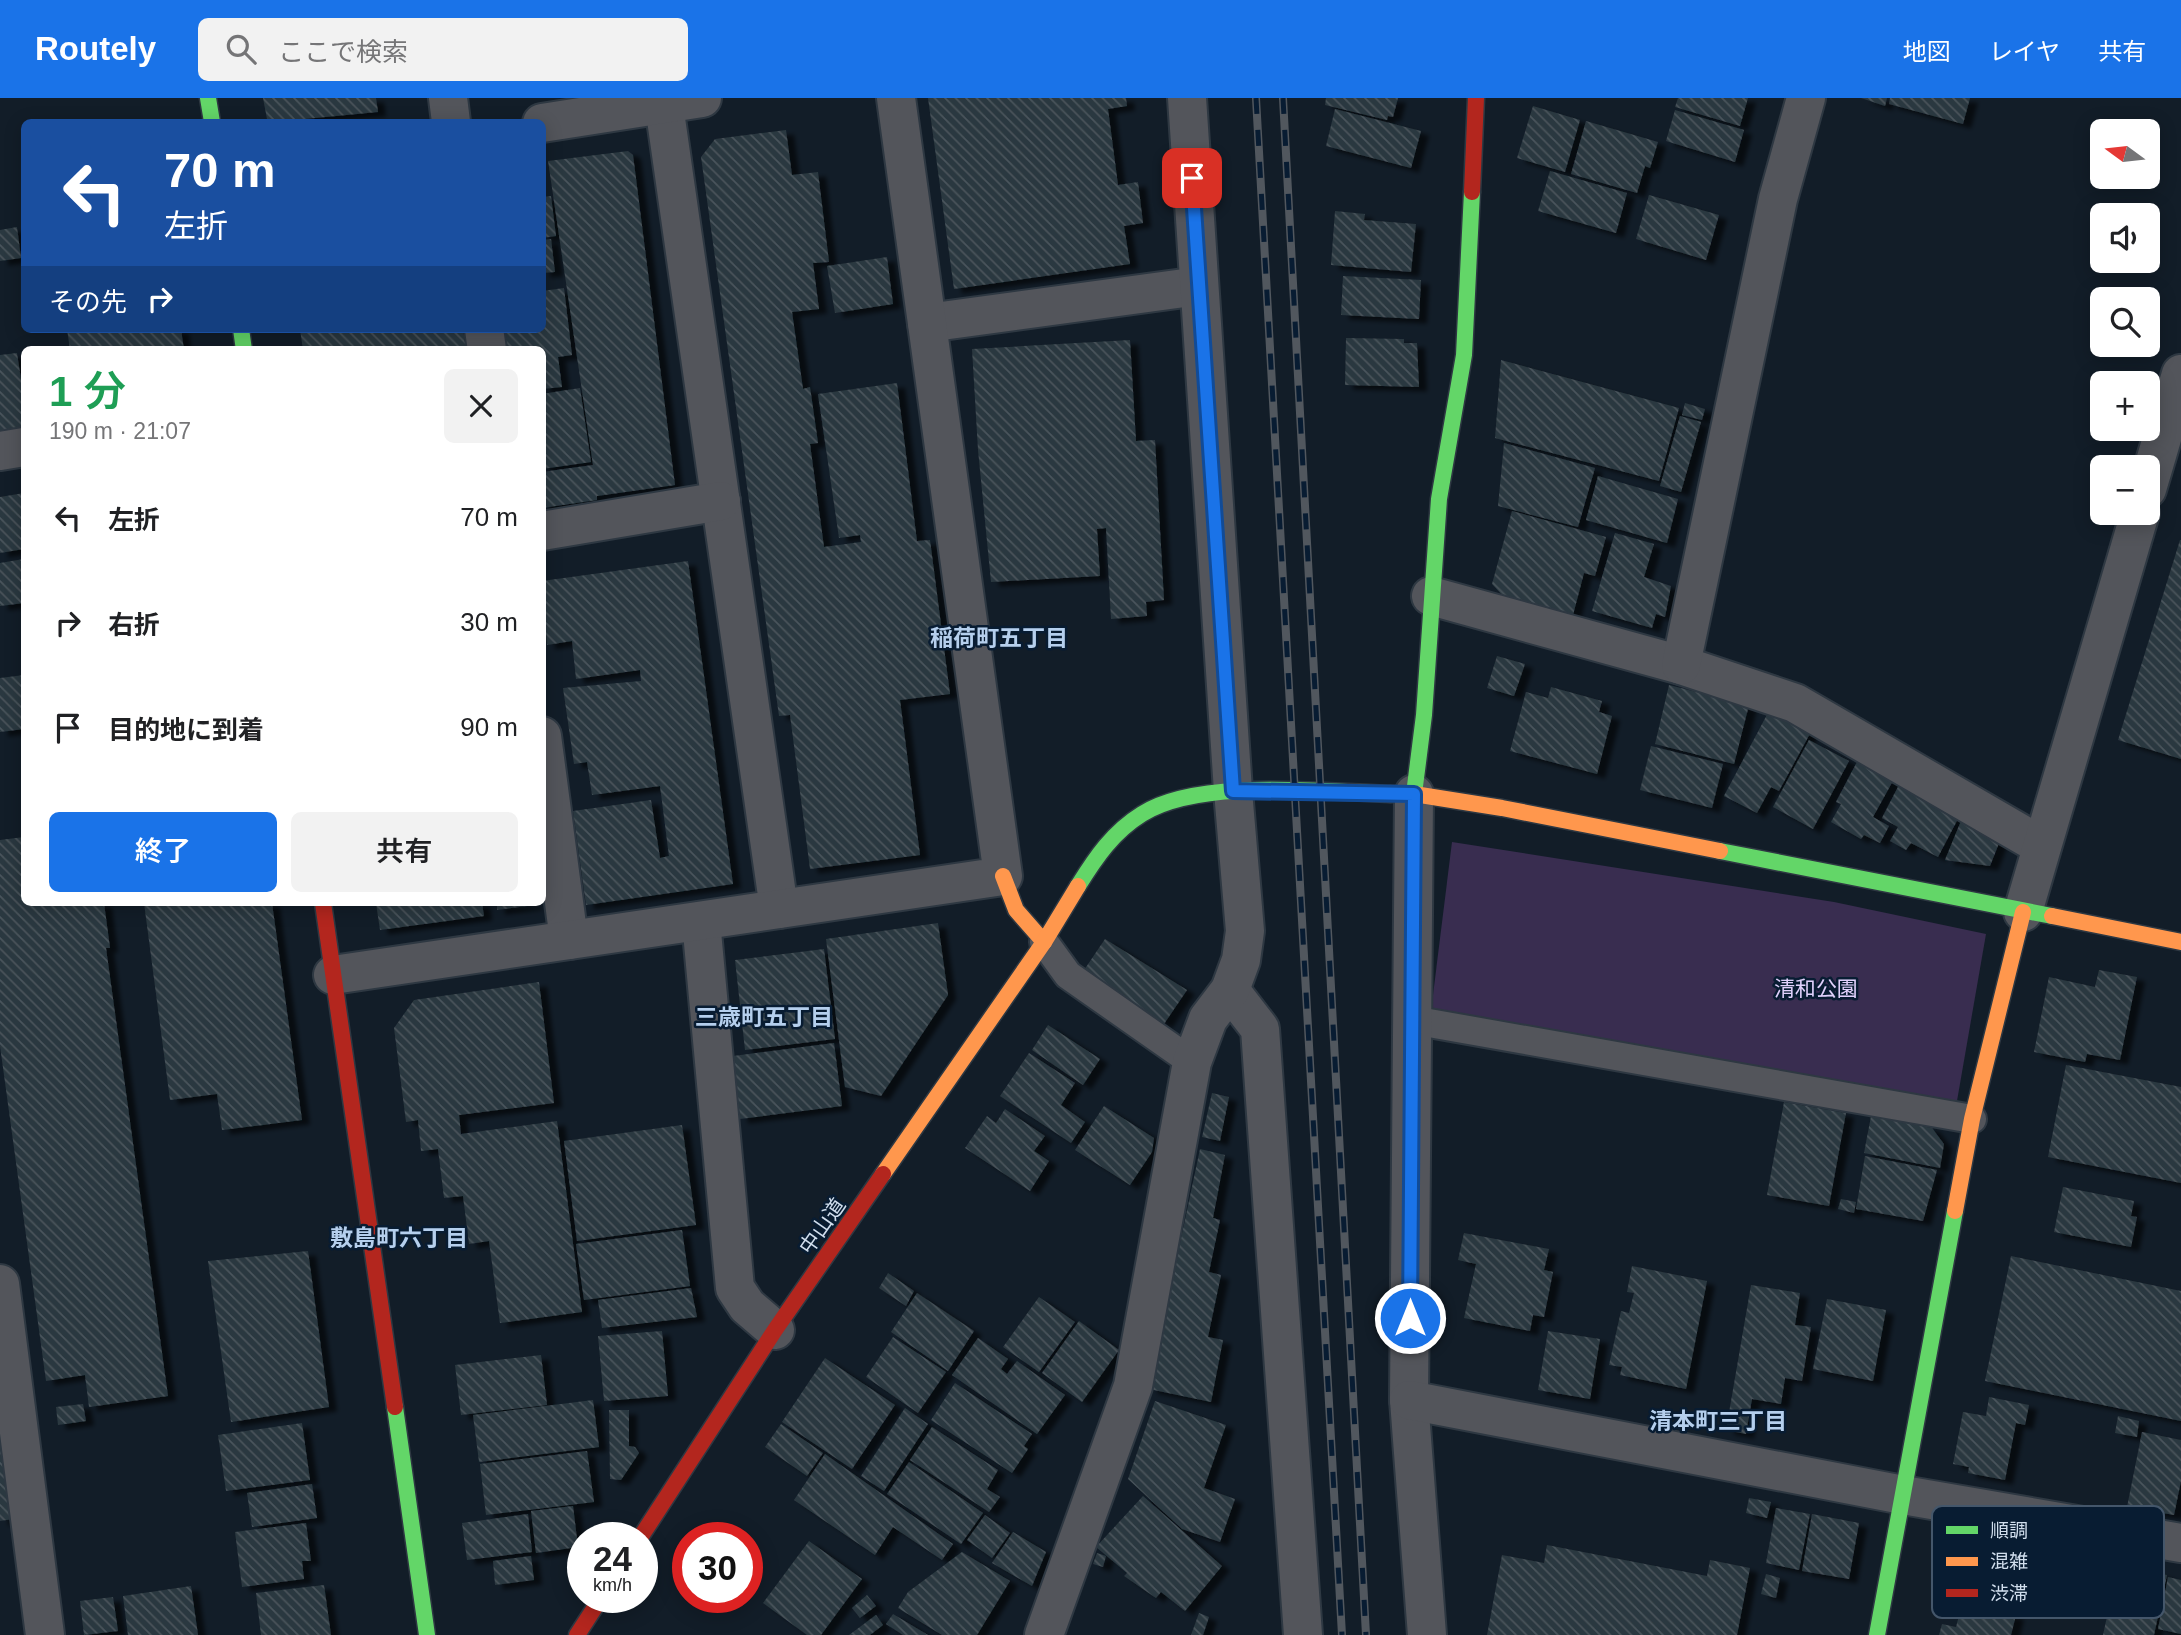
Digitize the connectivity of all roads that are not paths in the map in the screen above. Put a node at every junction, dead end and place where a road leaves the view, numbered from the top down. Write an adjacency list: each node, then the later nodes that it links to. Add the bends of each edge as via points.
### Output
1 (208, 98): 9 (street)
2 (448, 98): 10 (street)
3 (702, 98): 8 (street)
4 (896, 98): 13 (street)
5 (1187, 98): 12 (street)
6 (1476, 98): 21 (street, via 1464,355 1439,499)
7 (1806, 98): 22 (street, via 1778,199)
8 (664, 101): 11 (street); 18 (street)
9 (212, 119)
10 (452, 119)
11 (546, 122)
12 (1199, 286): 13 (street); 24 (street)
13 (927, 323): 27 (street)
14 (2181, 374): 17 (street)
15 (21, 448): 16 (street)
16 (0, 451)
17 (2157, 455)
18 (721, 501): 20 (street); 29 (street)
19 (2136, 525): 26 (street)
20 (546, 530)
21 (1431, 596): 22 (street); 25 (street)
22 (1681, 665): 26 (street, via 1795,703)
23 (546, 766): 32 (street)
24 (1233, 791): 25 (street, 中山道); 33 (street, 中山道, via 1172,801 1142,814 1102,847); 36 (street, via 1245,931)
25 (1414, 794): 30 (street, 中山道); 37 (street)
26 (2042, 846): 30 (street)
27 (1003, 876): 29 (street); 33 (street, via 1016,910)
28 (323, 906): 35 (street)
29 (779, 909): 31 (street)
30 (2023, 912): 34 (street, 中山道); 39 (street)
31 (701, 920): 32 (street); 41 (street, via 734,1287 747,1306)
32 (569, 940): 35 (street)
33 (1044, 942): 38 (lane, via 1068,975); 41 (street, 中山道)
34 (2181, 942)
35 (333, 975): 48 (street)
36 (1230, 990): 38 (street, via 1208,1019); 51 (street, via 1260,1028)
37 (1412, 1020): 39 (lane); 42 (street)
38 (1192, 1062): 50 (street, via 1133,1385)
39 (1972, 1119): 43 (street)
40 (0, 1284): 47 (street)
41 (775, 1330): 45 (street, 中山道)
42 (1409, 1400): 43 (street); 52 (street)
43 (1903, 1495): 44 (street); 53 (street)
44 (1967, 1506)
45 (650, 1522)
46 (591, 1613): 49 (street)
47 (45, 1635)
48 (427, 1635)
49 (577, 1635)
50 (1044, 1635)
51 (1303, 1635)
52 (1427, 1635)
53 (1877, 1635)

